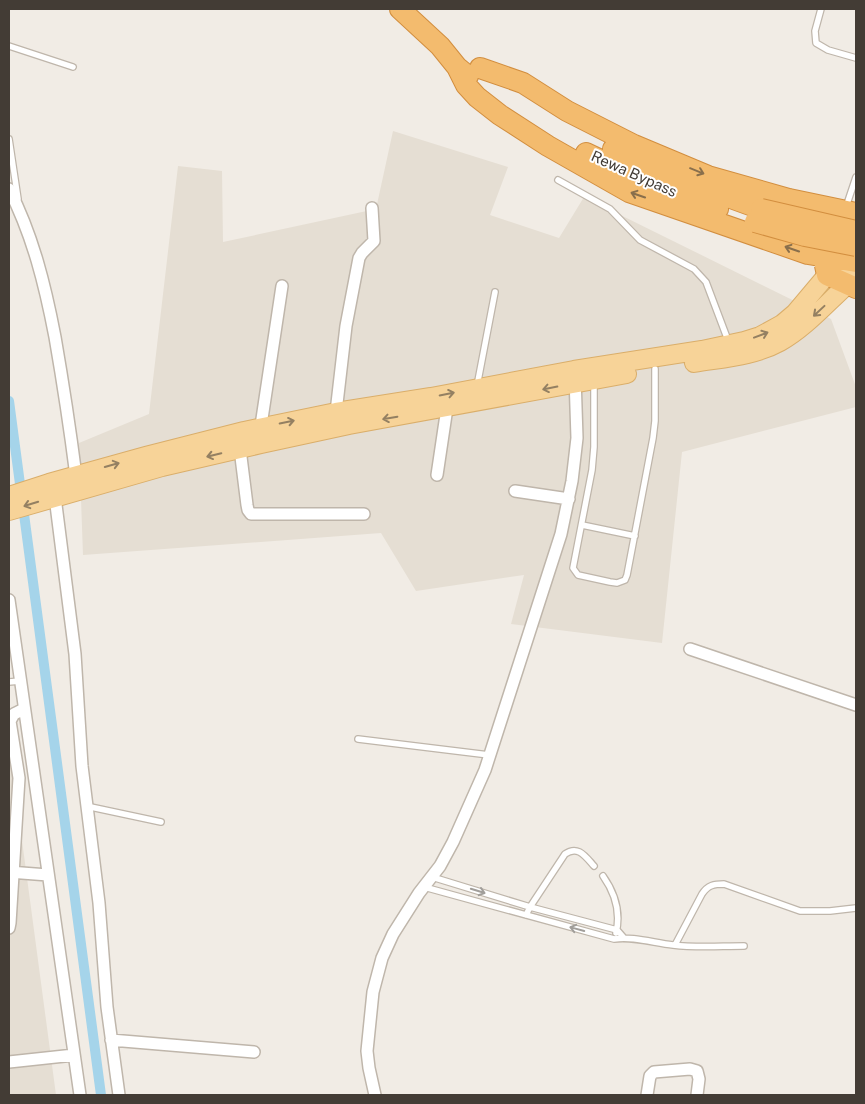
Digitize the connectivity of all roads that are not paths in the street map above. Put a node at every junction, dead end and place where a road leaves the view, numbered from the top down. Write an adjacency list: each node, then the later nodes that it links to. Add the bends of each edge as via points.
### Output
1 (400, 9): 4 (highway, Rewa Bypass)
2 (822, 9): 5 (lane, via 814,31 816,43)
3 (9, 46): 6 (lane)
4 (440, 46): 7 (highway, Rewa Bypass); 8 (highway, Rewa Bypass)
5 (856, 58)
6 (73, 67)
7 (457, 67): 9 (highway, Rewa Bypass); 19 (highway, one-way to 7, via 808,254 629,192 500,115 471,91)
8 (480, 68): 9 (highway, Rewa Bypass); 16 (highway, one-way to 16, via 523,83 567,111 634,145 708,176 748,189)
9 (519, 104): 17 (highway, Rewa Bypass, bridge, via 654,170 761,209); 20 (highway, Rewa Bypass, bridge, via 596,159 755,222 805,236)
10 (9, 139): 15 (lane)
11 (856, 177): 16 (lane)
12 (558, 180): 23 (lane, via 610,208 640,240 701,275)
13 (9, 188): 15 (street)
14 (372, 208): 29 (street, via 374,241 359,258 346,326)
15 (19, 209): 33 (street, via 41,270 66,399)
16 (844, 211): 19 (highway)
17 (856, 231)
18 (856, 238): 20 (highway)
19 (825, 266): 20 (highway); 23 (main road, one-way to 19, via 782,324 795,313)
20 (855, 269): 23 (main road, one-way to 23, via 788,337 761,350)
21 (282, 286): 30 (street)
22 (495, 292): 27 (lane)
23 (731, 351): 24 (main road); 25 (main road, via 649,359)
24 (656, 369): 26 (main road); 41 (lane, via 653,438)
25 (575, 376): 26 (main road); 27 (main road); 28 (main road, one-way to 28); 37 (street, via 577,438)
26 (594, 380): 40 (lane, via 593,455)
27 (476, 388): 29 (main road, one-way to 27)
28 (447, 408): 30 (main road, one-way to 30); 32 (street)
29 (336, 412): 30 (main road, one-way to 29)
30 (260, 436): 31 (main road); 33 (main road, one-way to 30, via 146,456)
31 (240, 449): 35 (main road, one-way to 35); 39 (street, via 251,514)
32 (436, 475)
33 (76, 476): 35 (main road)
34 (515, 491): 37 (street)
35 (52, 492): 36 (main road); 38 (main road, one-way to 38); 50 (street, via 75,654)
36 (9, 496)
37 (569, 499): 48 (street, via 561,534)
38 (9, 511)
39 (364, 514)
40 (582, 525): 41 (lane); 41 (lane, via 575,572 610,582 625,580)
41 (635, 536)
42 (9, 600): 44 (street)
43 (690, 649): 45 (street)
44 (15, 682): 46 (street)
45 (856, 705)
46 (24, 709): 49 (street, via 14,714 10,721 19,774); 54 (street)
47 (358, 739): 48 (lane)
48 (489, 755): 56 (street, via 453,842)
49 (14, 788): 53 (street)
50 (86, 806): 51 (lane); 67 (street, via 99,903)
51 (162, 822)
52 (594, 866): 58 (lane, via 578,851 565,854)
53 (11, 872): 54 (street); 61 (street)
54 (48, 875): 69 (street)
55 (603, 876): 62 (lane, via 614,894)
56 (432, 877): 57 (street); 58 (lane, one-way to 58)
57 (424, 887): 60 (lane); 73 (street, via 393,934 382,958 373,992 367,1051)
58 (530, 906): 60 (lane); 62 (lane)
59 (856, 908): 65 (lane, via 800,911 724,884 711,885 702,894)
60 (526, 915): 64 (lane, one-way to 60)
61 (9, 928)
62 (617, 930): 63 (lane); 64 (lane)
63 (624, 938): 64 (lane); 65 (lane)
64 (614, 939)
65 (675, 945): 66 (lane)
66 (744, 946)
67 (111, 1040): 68 (street); 72 (street)
68 (254, 1052)
69 (74, 1055): 70 (street); 71 (street)
70 (9, 1062)
71 (80, 1095)
72 (119, 1095)
73 (375, 1095)
74 (648, 1095): 75 (street, via 650,1076 654,1072 690,1068 698,1074)
75 (697, 1095)

